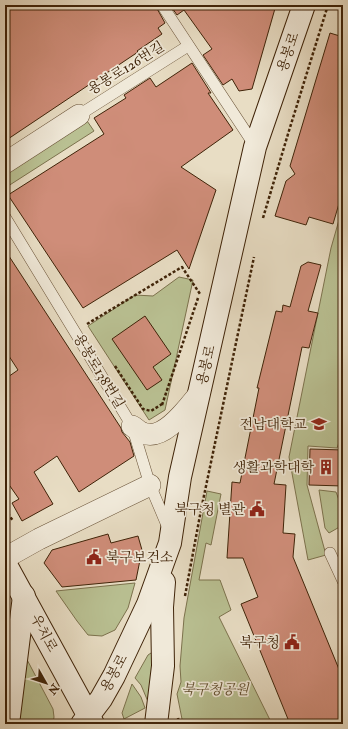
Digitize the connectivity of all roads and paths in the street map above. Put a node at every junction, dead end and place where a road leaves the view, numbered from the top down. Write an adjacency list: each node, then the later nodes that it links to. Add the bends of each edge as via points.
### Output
1 (162, 5): 4 (lane, 용봉로126번길)
2 (304, 5): 6 (main road, 용봉로)
3 (328, 5): 9 (path)
4 (188, 46): 5 (lane, 용봉로126번길); 6 (lane, 용봉로126번길)
5 (79, 115): 7 (street)
6 (255, 147): 13 (main road, 용봉로)
7 (5, 163)
8 (5, 217): 14 (lane, 용봉로138번길)
9 (263, 218)
10 (254, 257): 24 (path, via 200,510)
11 (200, 294): 12 (path, via 182,267)
12 (87, 324)
13 (199, 394): 14 (street, via 179,418 156,434 144,434); 18 (main road, 용봉로, via 180,477)
14 (132, 426): 15 (lane, 용봉로138번길)
15 (150, 485): 18 (lane, 용봉로138번길); 20 (street)
16 (5, 509): 17 (path)
17 (13, 521)
18 (170, 539): 26 (main road, 용봉로, via 148,604 114,676); 28 (main road, via 162,607 163,666)
19 (330, 553): 22 (lane)
20 (5, 558)
21 (5, 563): 23 (main road, 우치로)
22 (343, 581)
23 (24, 596): 26 (main road, 우치로); 27 (main road)
24 (184, 601)
25 (176, 711): 29 (path)
26 (88, 721)
27 (8, 724)
28 (156, 724)
29 (179, 724)

